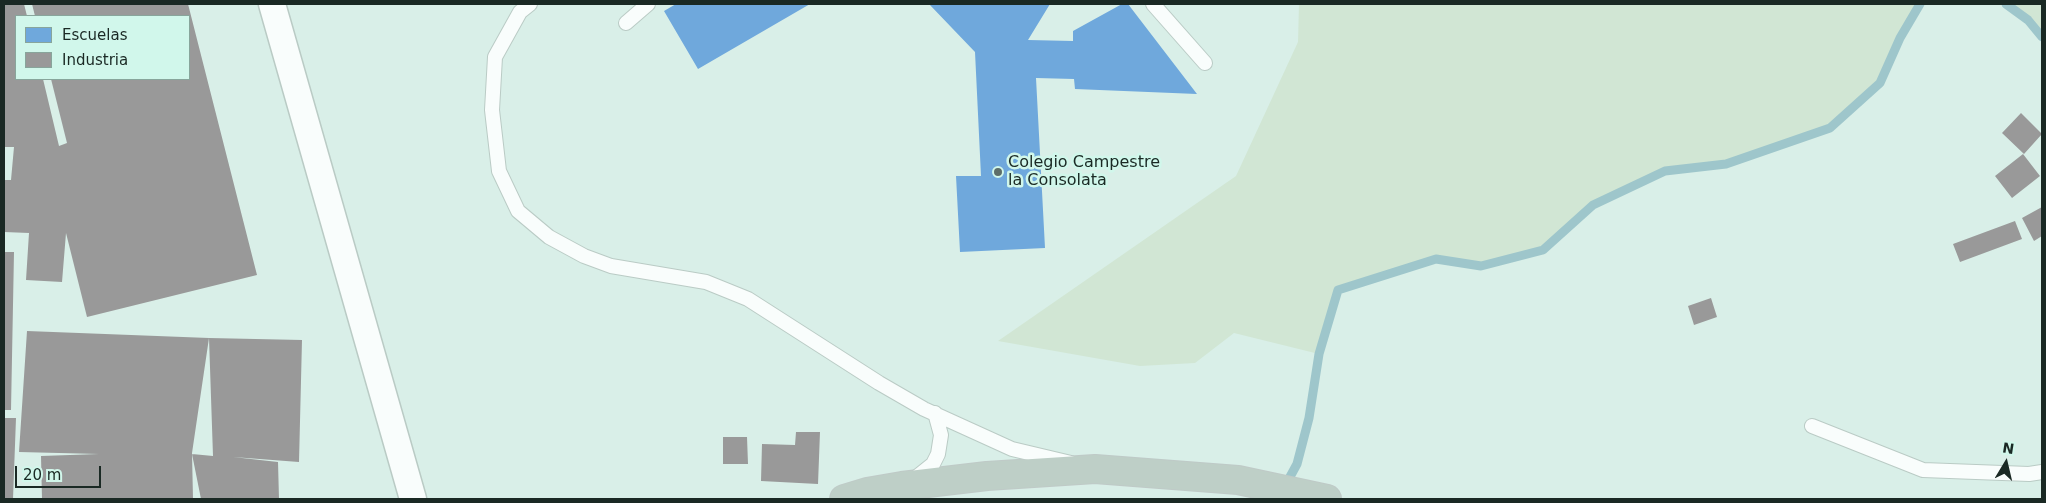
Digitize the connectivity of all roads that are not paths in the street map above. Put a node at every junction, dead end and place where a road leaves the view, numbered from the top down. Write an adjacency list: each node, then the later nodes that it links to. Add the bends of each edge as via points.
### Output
1 (272, 4): 12 (street)
2 (530, 4): 7 (lane, via 520,12 495,57 492,110 499,171 518,212 549,238 584,256 611,266 706,282 748,299 879,383)
3 (648, 4): 5 (lane)
4 (1153, 4): 6 (lane)
5 (626, 23)
6 (1205, 63)
7 (935, 413): 9 (lane, via 1012,449); 11 (lane, via 941,435 938,454 922,474)
8 (1812, 426): 10 (lane, via 1923,470)
9 (1095, 469): 11 (highway, via 987,476); 14 (highway, via 1238,480)
10 (2042, 472)
11 (902, 486): 13 (highway)
12 (413, 499)
13 (844, 499)
14 (1328, 499)

